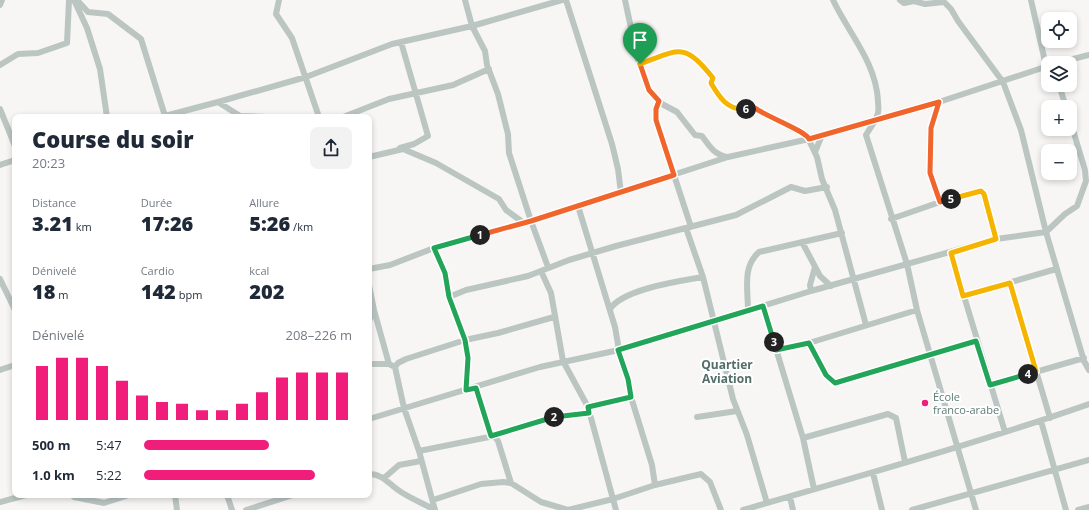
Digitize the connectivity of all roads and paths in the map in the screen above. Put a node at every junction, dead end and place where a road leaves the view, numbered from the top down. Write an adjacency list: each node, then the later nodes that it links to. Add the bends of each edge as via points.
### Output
1 (2, 0): 13 (street)
2 (69, 0): 20 (street, via 66,43 38,53 18,54)
3 (74, 0): 30 (street, via 88,28 100,69)
4 (77, 0): 31 (street, via 88,12 108,14 141,39)
5 (279, 0): 23 (street, via 276,14 292,38)
6 (465, 0): 14 (street)
7 (562, 0): 14 (street)
8 (566, 0): 53 (street, via 612,144)
9 (625, 0): 19 (street)
10 (833, 0): 36 (street, via 873,71 878,91 879,112)
11 (900, 0): 24 (street, via 904,3 914,0 925,4 944,2 952,9)
12 (1031, 0): 17 (street)
13 (0, 5)
14 (472, 26): 15 (street); 22 (street, via 485,51)
15 (401, 42): 23 (street); 25 (street)
16 (1089, 54): 18 (street)
17 (1045, 56)
18 (1077, 57)
19 (640, 64): 26 (street, via 649,90); 42 (street, via 679,50 688,53 697,59 713,78 711,83 716,93 727,105 742,110 755,108 793,129 804,132)
20 (0, 65)
21 (1041, 68): 24 (street)
22 (489, 69): 25 (street, via 453,85); 57 (street, via 508,134 509,153)
23 (306, 77): 27 (street); 34 (street)
24 (1003, 82): 28 (street); 61 (street, via 1021,130)
25 (414, 93): 35 (street, via 389,99); 43 (street, via 428,136)
26 (659, 101): 46 (street, via 677,112 695,135 702,136 718,155); 51 (street, via 656,120)
27 (218, 102): 32 (street); 33 (street)
28 (939, 102): 36 (street); 54 (street, via 931,128 930,173)
29 (0, 109): 41 (street)
30 (107, 114)
31 (163, 114)
32 (175, 114)
33 (237, 114)
34 (319, 114)
35 (351, 114)
36 (876, 120): 37 (street); 39 (street)
37 (862, 124): 38 (street); 39 (street)
38 (822, 135): 42 (street); 44 (street)
39 (866, 135): 56 (street)
40 (1075, 136): 48 (street)
41 (12, 139)
42 (809, 139): 44 (street); 46 (street)
43 (395, 150): 45 (street); 58 (street, via 403,149 436,163 499,199 506,210)
44 (815, 152): 52 (street, via 822,179)
45 (372, 156)
46 (728, 157): 51 (street)
47 (1089, 157): 48 (street)
48 (1082, 160): 61 (street, via 1086,181 1077,206 1064,214)
49 (12, 161): 50 (street)
50 (0, 165)
51 (674, 175): 53 (street); 59 (street)
52 (827, 187): 59 (street, via 800,191 791,187 736,215); 60 (street)
53 (621, 193): 55 (street)
54 (940, 202): 56 (street); 62 (street, via 981,191)
55 (578, 206): 57 (street); 66 (street)
56 (891, 219): 67 (street)
57 (531, 221): 58 (street); 68 (street)
58 (524, 223): 64 (street)
59 (689, 227): 66 (street); 73 (street)
60 (842, 232): 63 (street); 75 (street)
61 (1046, 232): 62 (street); 71 (street)
62 (996, 239): 65 (street)
63 (802, 242): 69 (street); 86 (street, via 766,249 752,258 747,268)
64 (434, 248): 70 (street, via 390,265); 80 (street, via 445,273)
65 (951, 253): 67 (street); 79 (street)
66 (592, 254): 68 (street); 84 (street)
67 (906, 264): 75 (street); 87 (street)
68 (548, 267): 72 (street)
69 (815, 267): 77 (street); 78 (street)
70 (372, 268)
71 (1056, 269): 76 (street); 98 (street)
72 (541, 271): 80 (street, via 499,281 490,286 466,290); 89 (street, via 551,294)
73 (703, 277): 84 (street, via 666,284 624,298 614,303); 90 (street)
74 (0, 278): 82 (street)
75 (854, 279): 77 (street); 91 (street)
76 (1010, 283): 79 (street); 106 (street)
77 (831, 286): 78 (street)
78 (811, 291): 83 (street)
79 (963, 296): 93 (street)
80 (449, 297): 92 (street)
81 (372, 300): 85 (street)
82 (12, 304)
83 (763, 306): 86 (street); 96 (street)
84 (610, 309): 95 (street)
85 (374, 310): 88 (street); 101 (street)
86 (748, 310): 90 (street)
87 (917, 310): 91 (street); 97 (street)
88 (372, 314)
89 (554, 316): 92 (street); 99 (street, via 558,325)
90 (715, 321): 95 (street); 114 (street)
91 (866, 325): 94 (street)
92 (465, 340): 103 (street, via 406,359); 109 (street, via 468,358)
93 (976, 341): 97 (street); 107 (street)
94 (809, 343): 96 (street); 97 (street, via 826,375 835,383)
95 (618, 350): 99 (street); 110 (street)
96 (776, 350): 121 (street)
97 (930, 353): 122 (street)
98 (1084, 358): 105 (street); 106 (street)
99 (563, 361): 108 (street); 113 (street)
100 (372, 364): 101 (street)
101 (389, 364): 103 (street)
102 (12, 367): 104 (street)
103 (395, 367): 112 (street)
104 (0, 370)
105 (1089, 370)
106 (1036, 371): 107 (street); 117 (street)
107 (990, 385): 119 (street)
108 (476, 388): 109 (street); 120 (street)
109 (466, 390): 112 (street)
110 (631, 397): 113 (street); 132 (street, via 652,466)
111 (1089, 404): 117 (street)
112 (404, 408): 116 (street); 123 (street)
113 (588, 410): 120 (street, via 555,416); 142 (street)
114 (737, 410): 115 (street); 145 (street)
115 (698, 417)
116 (372, 418)
117 (1050, 418): 118 (street)
118 (1041, 421): 119 (street); 127 (street)
119 (1005, 432): 122 (street)
120 (493, 436): 123 (street); 131 (street, via 498,441)
121 (803, 438): 126 (street, via 888,414 896,418); 133 (street)
122 (957, 447): 126 (street); 134 (street)
123 (419, 451): 125 (street)
124 (1089, 460): 127 (street)
125 (422, 461): 130 (street, via 399,465); 143 (street)
126 (905, 462): 128 (street)
127 (1054, 471): 134 (street); 158 (street)
128 (872, 473): 133 (street); 155 (street)
129 (372, 474): 130 (street)
130 (384, 478): 150 (street, via 401,492)
131 (511, 483): 142 (street, via 541,502 568,510); 143 (street, via 481,484)
132 (655, 485): 142 (street); 152 (street, via 701,474 710,482)
133 (814, 489): 135 (street)
134 (972, 494): 156 (street); 157 (street)
135 (790, 497): 145 (street); 154 (street)
136 (15, 498): 144 (street)
137 (79, 498): 138 (street, via 104,503)
138 (120, 498)
139 (175, 498): 147 (street)
140 (228, 498): 148 (street)
141 (284, 498): 149 (street)
142 (613, 499): 151 (street)
143 (433, 500): 150 (street)
144 (0, 502)
145 (767, 503): 153 (street)
146 (1089, 506): 159 (street)
147 (177, 510)
148 (232, 510)
149 (246, 510)
150 (435, 510)
151 (616, 510)
152 (721, 510)
153 (743, 510)
154 (793, 510)
155 (882, 510)
156 (912, 510)
157 (976, 510)
158 (1066, 510)
159 (1078, 510)

